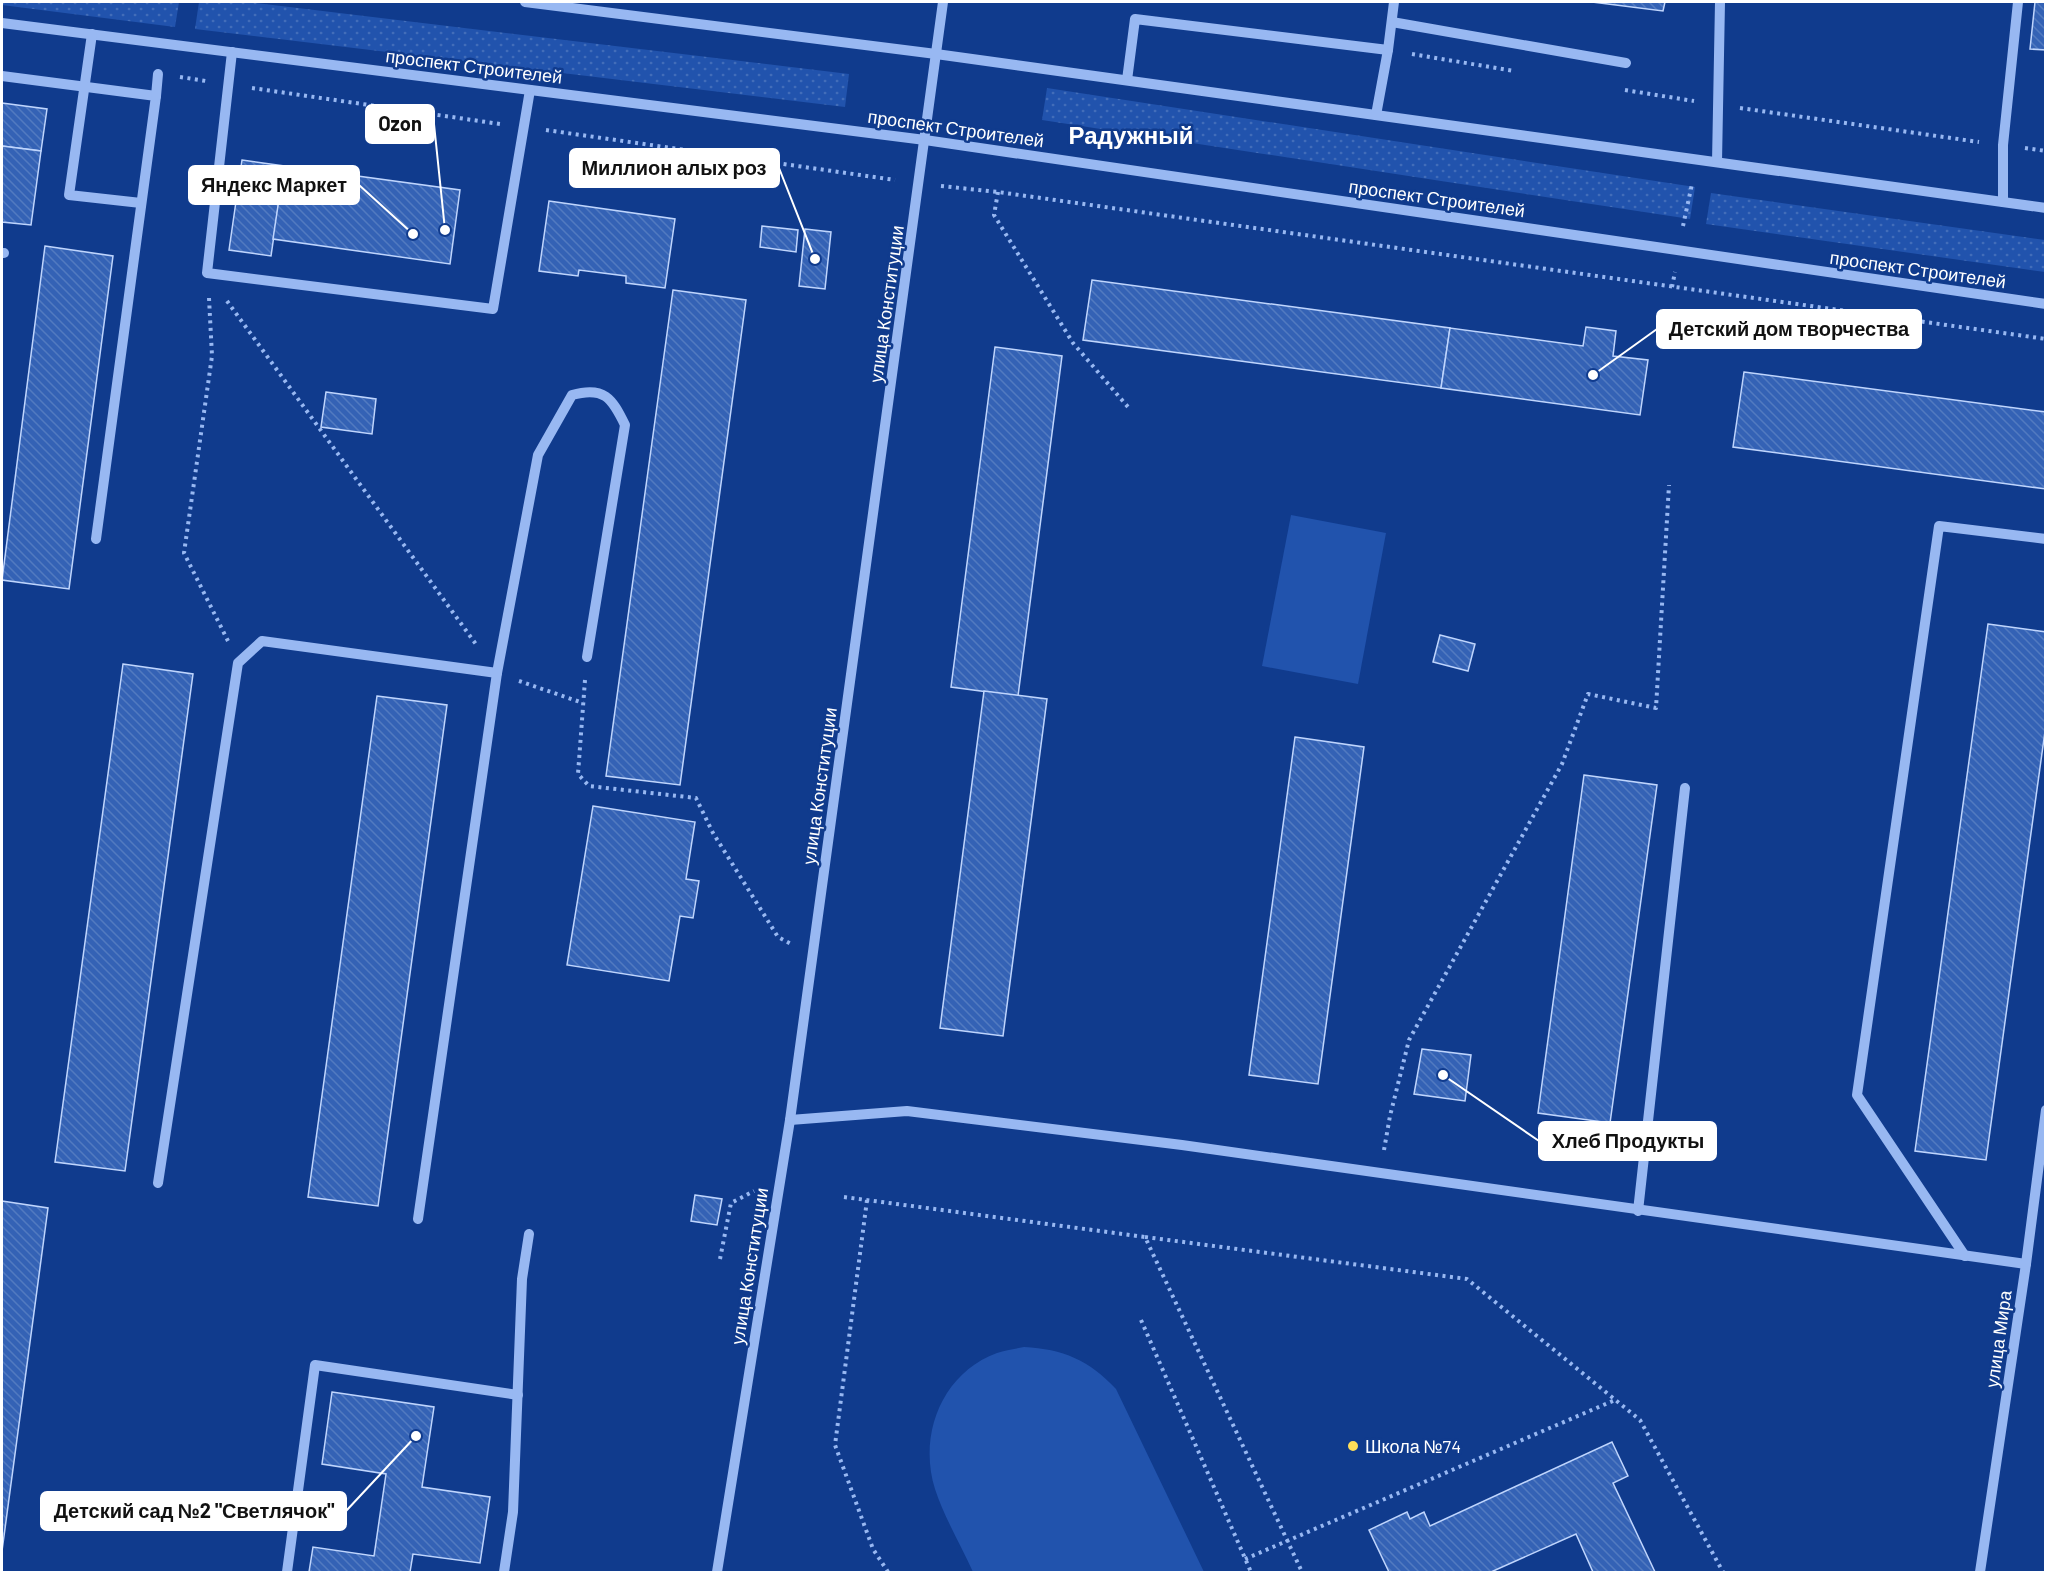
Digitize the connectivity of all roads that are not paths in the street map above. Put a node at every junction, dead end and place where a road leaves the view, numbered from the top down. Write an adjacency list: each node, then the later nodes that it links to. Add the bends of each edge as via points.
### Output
1 (525, 2): 6 (street)
2 (943, 2): 12 (street, улица Конституции)
3 (1394, 2): 7 (street)
4 (1720, 2): 22 (street)
5 (2018, 2): 23 (street, via 2003,145)
6 (599, 6): 12 (street)
7 (1392, 22): 10 (street); 13 (street)
8 (2, 23): 9 (street, проспект Строителей)
9 (92, 34): 11 (street, проспект Строителей); 17 (street)
10 (1388, 50): 16 (street, via 1135,19); 20 (street)
11 (232, 52): 18 (street, проспект Строителей); 18 (street, via 207,273 493,309)
12 (936, 54): 16 (street); 21 (street, улица Конституции)
13 (1626, 63)
14 (158, 74): 19 (street)
15 (2, 76): 17 (street)
16 (1127, 80): 20 (street)
17 (84, 87): 19 (street); 24 (street, via 69,195)
18 (530, 90): 21 (street, проспект Строителей)
19 (156, 96): 24 (street)
20 (1376, 115): 22 (street)
21 (925, 140): 26 (street, проспект Строителей); 33 (street, улица Конституции)
22 (1717, 162): 23 (street)
23 (2003, 202): 25 (street)
24 (141, 203): 27 (street)
25 (2046, 208)
26 (2046, 304)
27 (96, 539)
28 (2046, 539): 38 (street, via 1939,526 1857,1095)
29 (587, 657): 30 (street, via 625,425 613,400 591,390 572,394 538,456)
30 (497, 673): 34 (street, via 262,641 238,663); 36 (street)
31 (1685, 788): 35 (street)
32 (2045, 1117): 39 (street, улица Мира)
33 (790, 1120): 35 (street, via 907,1111 1182,1145); 43 (street, улица Конституции)
34 (158, 1183)
35 (1638, 1211): 38 (street)
36 (418, 1219)
37 (529, 1234): 40 (street, via 522,1279)
38 (1965, 1256): 39 (street)
39 (2026, 1264): 44 (street, улица Мира)
40 (518, 1395): 41 (street, via 315,1365); 42 (street, via 513,1512)
41 (287, 1572)
42 (504, 1572)
43 (717, 1572)
44 (1980, 1572)

